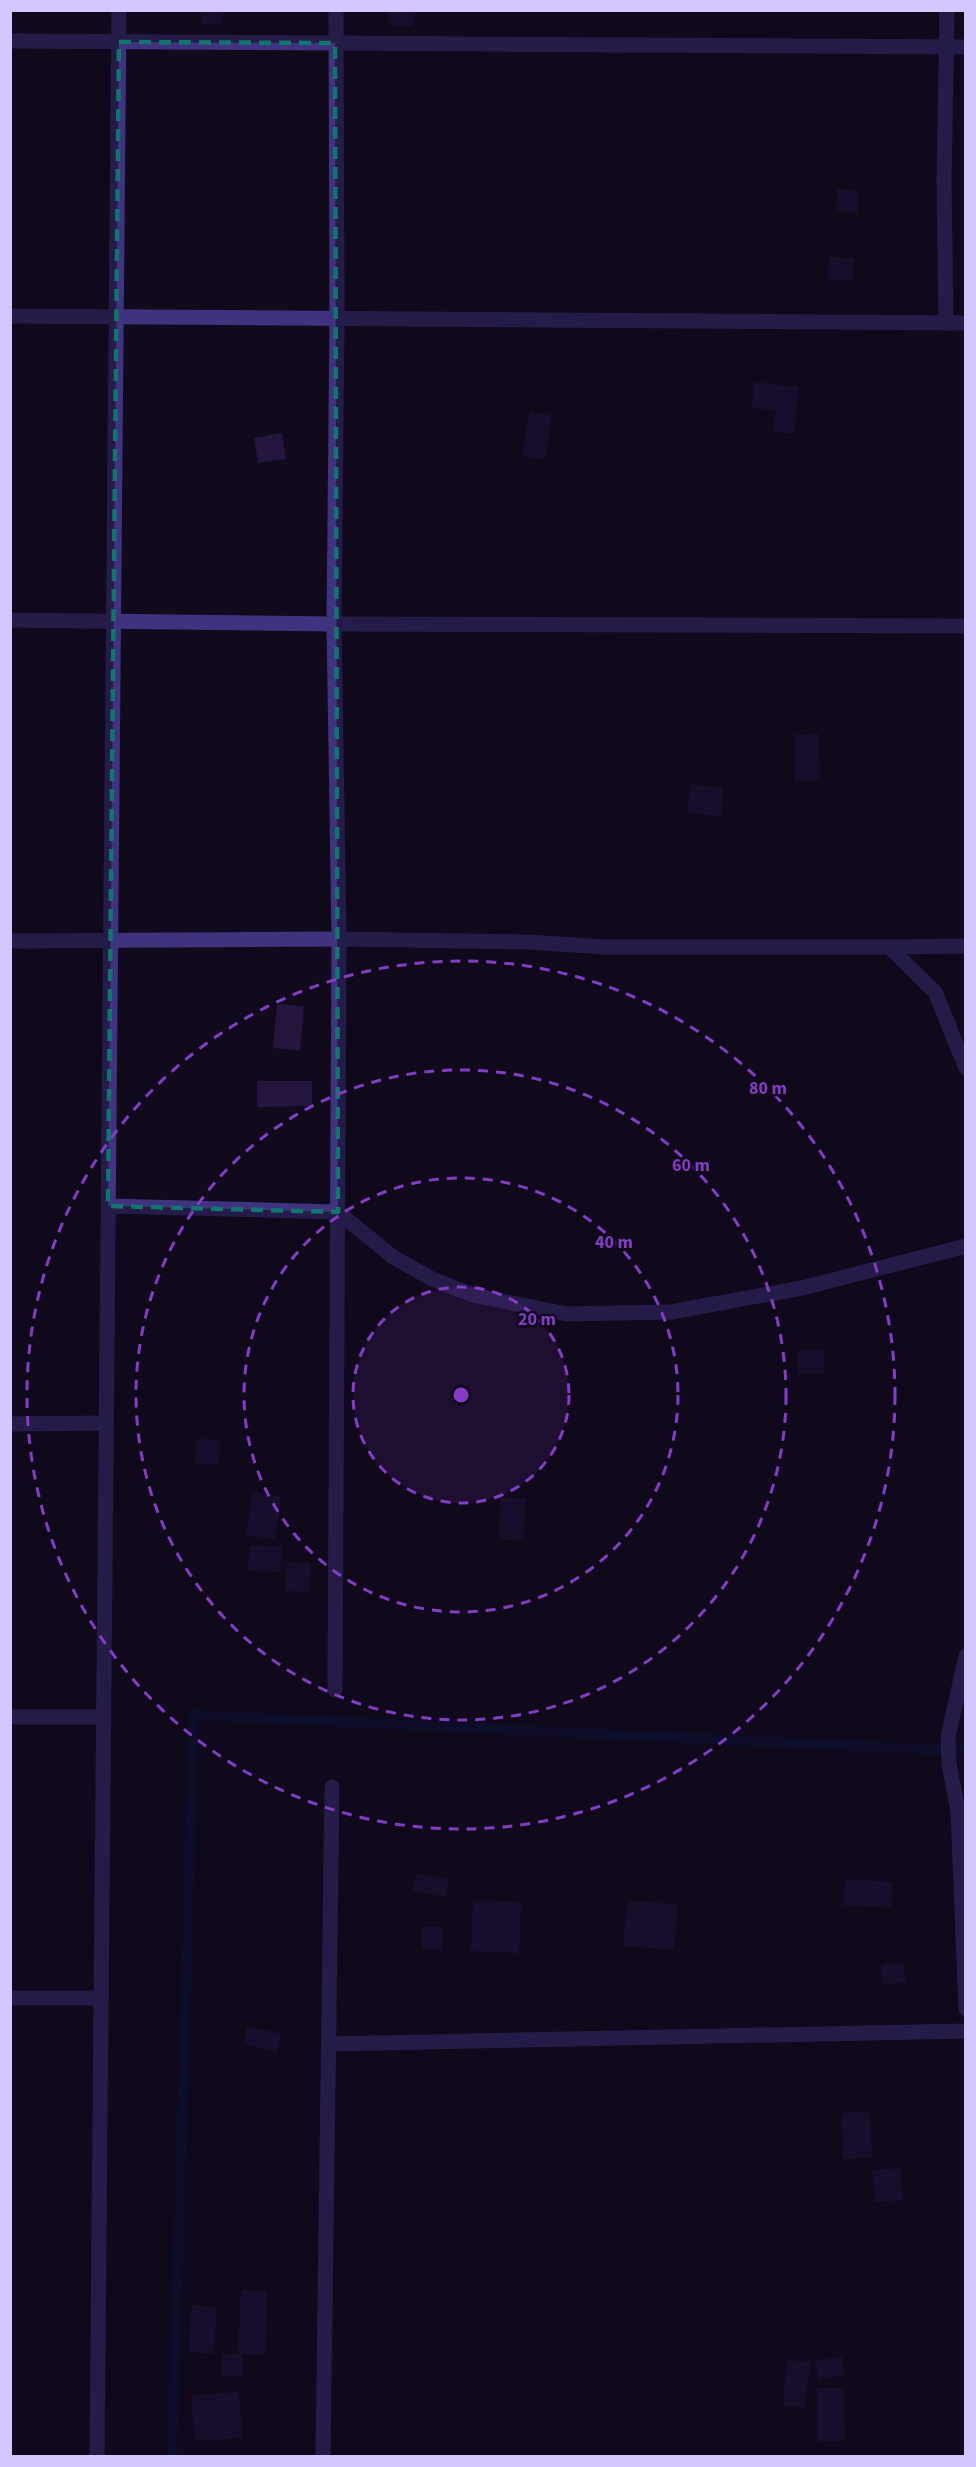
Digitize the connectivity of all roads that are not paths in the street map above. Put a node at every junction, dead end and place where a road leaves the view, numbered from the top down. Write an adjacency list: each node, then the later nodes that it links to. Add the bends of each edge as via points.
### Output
1 (119, 10): 5 (street)
2 (336, 10): 6 (street)
3 (947, 10): 7 (street)
4 (10, 41): 5 (street)
5 (119, 42): 6 (street); 10 (street)
6 (335, 43): 7 (street); 11 (street)
7 (947, 47): 8 (street); 12 (street)
8 (966, 47)
9 (10, 316): 10 (street)
10 (116, 317): 11 (street); 15 (street)
11 (337, 318): 12 (street); 16 (street)
12 (946, 323): 13 (street)
13 (966, 323)
14 (10, 620): 15 (street)
15 (113, 621): 16 (street); 20 (street)
16 (334, 624): 17 (street); 18 (street)
17 (966, 626)
18 (339, 939): 20 (street); 22 (street, via 604,947); 25 (street)
19 (10, 941): 20 (street)
20 (110, 941): 24 (street)
21 (966, 946): 22 (street)
22 (889, 947): 23 (street, via 935,992)
23 (966, 1068)
24 (108, 1206): 25 (street); 27 (street)
25 (338, 1212): 26 (street, via 393,1257 432,1279 473,1295 566,1314 671,1312 802,1288); 30 (street)
26 (966, 1246)
27 (106, 1423): 28 (street); 32 (street)
28 (10, 1424)
29 (966, 1656): 34 (street, via 948,1737 949,1764)
30 (335, 1690)
31 (10, 1717): 32 (street)
32 (103, 1717): 36 (street)
33 (332, 1787): 39 (street)
34 (962, 1811): 37 (street)
35 (10, 1998): 36 (street)
36 (101, 1998): 40 (street)
37 (966, 2009)
38 (966, 2031): 39 (street)
39 (329, 2044): 41 (street)
40 (97, 2457)
41 (323, 2457)

